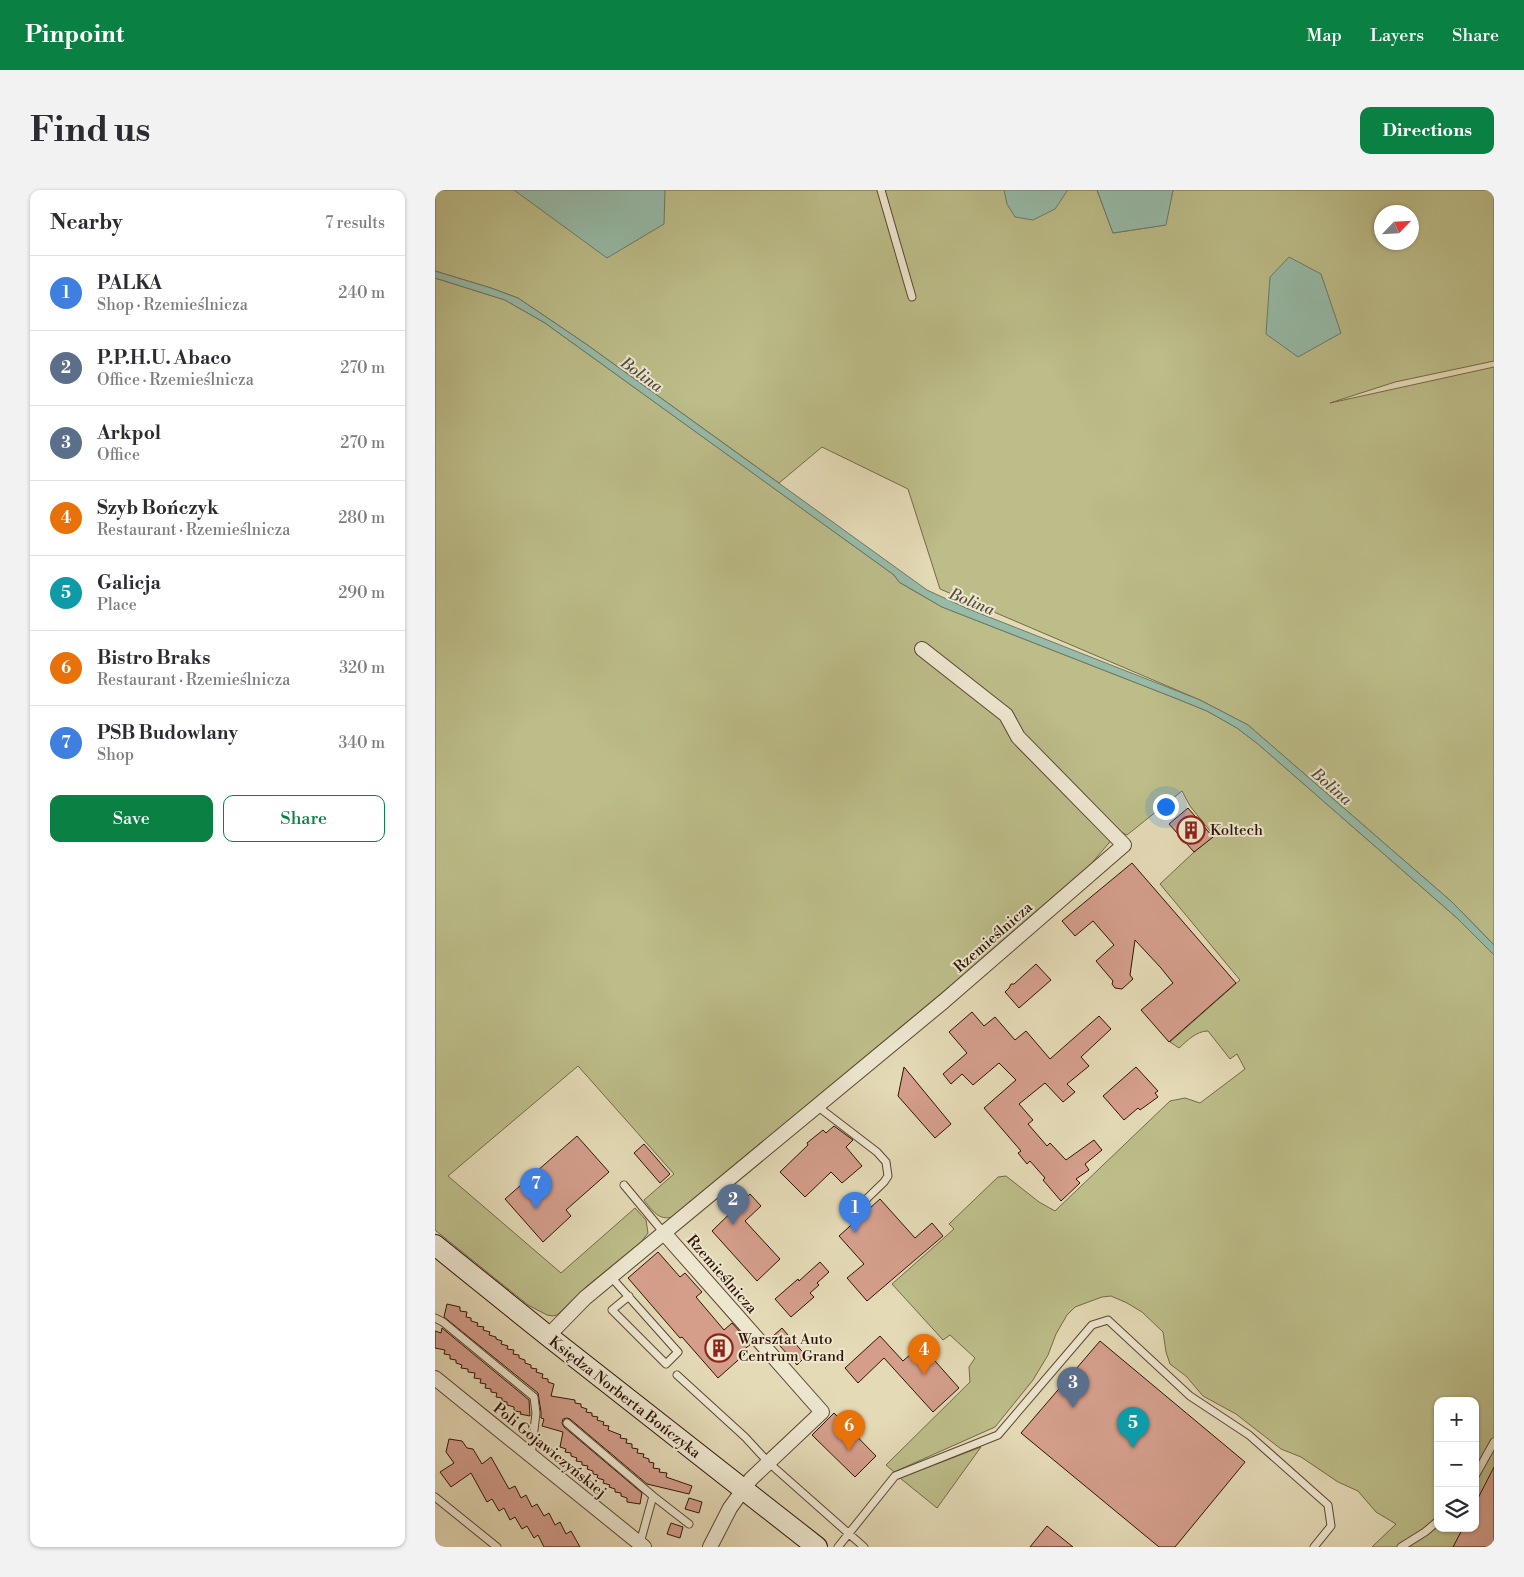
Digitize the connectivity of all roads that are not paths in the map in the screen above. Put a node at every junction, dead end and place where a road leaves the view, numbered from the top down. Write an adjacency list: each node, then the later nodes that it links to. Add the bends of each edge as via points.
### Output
1 (881, 190): 2 (lane)
2 (912, 297)
3 (922, 649): 4 (street, Rzemieślnicza, via 1006,715 1017,737 1124,845)
4 (817, 1106): 6 (lane, via 877,1152 885,1162 888,1176); 7 (street, Rzemieślnicza)
5 (624, 1185): 7 (lane)
6 (854, 1211)
7 (664, 1233): 9 (street, Rzemieślnicza); 18 (street, Rzemieślnicza, via 822,1412)
8 (435, 1245): 12 (street, Księdza Norberta Bończyka)
9 (611, 1277): 10 (lane); 12 (street, Rzemieślnicza, via 585,1298)
10 (629, 1296): 10 (lane, via 678,1352 666,1364 612,1310)
11 (435, 1318): 17 (lane, via 534,1397 536,1413)
12 (549, 1336): 20 (street, Księdza Norberta Bończyka)
13 (677, 1375): 18 (lane)
14 (435, 1378): 17 (street, Poli Gojawiczyńskiej)
15 (567, 1423): 21 (lane)
16 (1494, 1442): 19 (lane)
17 (531, 1456): 26 (street, Poli Gojawiczyńskiej)
18 (769, 1463): 20 (street, Rzemieślnicza); 25 (lane)
19 (1479, 1469)
20 (743, 1489): 28 (street, Rzemieślnicza); 29 (street, Księdza Norberta Bończyka)
21 (653, 1496): 23 (lane); 26 (lane)
22 (435, 1497): 27 (lane)
23 (689, 1524)
24 (1434, 1524): 33 (lane)
25 (848, 1534): 30 (lane); 31 (lane); 32 (lane, via 895,1476 998,1434 1092,1325 1108,1320 1190,1396 1249,1435 1328,1505 1331,1526)
26 (642, 1545)
27 (497, 1547)
28 (710, 1547)
29 (817, 1547)
30 (838, 1547)
31 (863, 1547)
32 (1314, 1547)
33 (1401, 1547)

